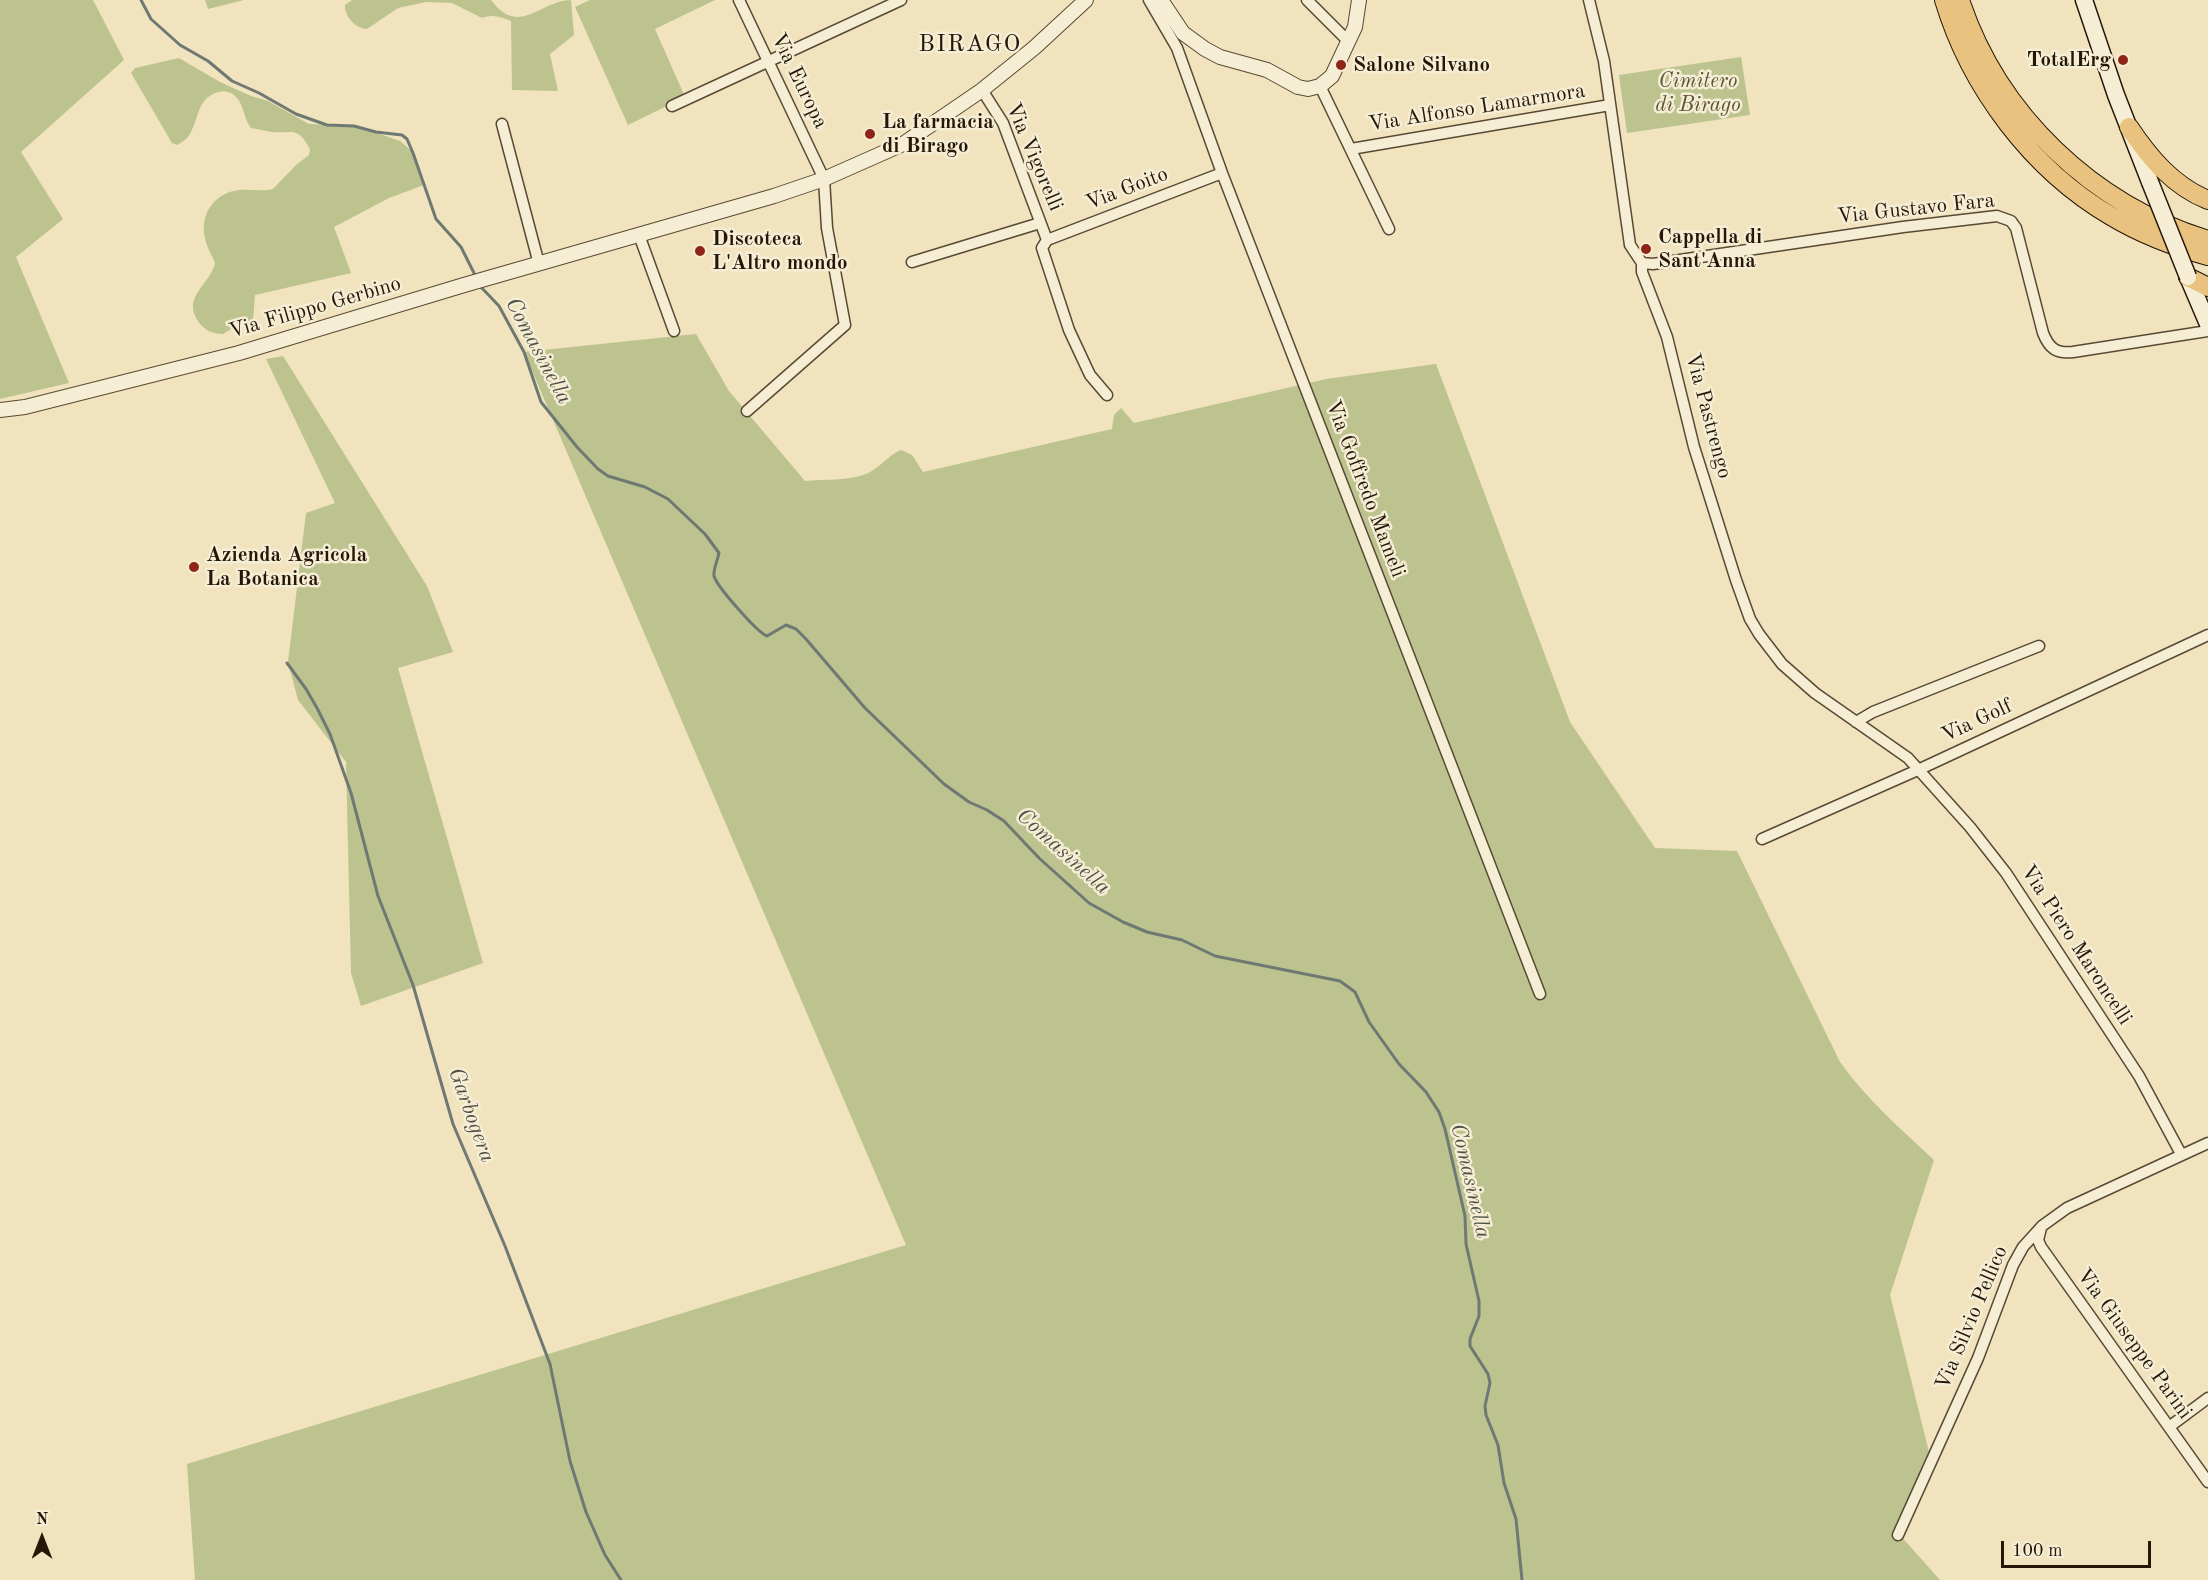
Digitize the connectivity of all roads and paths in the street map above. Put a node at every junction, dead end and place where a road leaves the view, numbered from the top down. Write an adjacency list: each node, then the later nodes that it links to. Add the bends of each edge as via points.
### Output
1 (739, 0): 13 (street, Via Europa)
2 (901, 0): 13 (street)
3 (1086, 0): 15 (street, Via Filippo Gerbino)
4 (1149, 0): 21 (street, Via Goffredo Mameli, via 1178,48)
5 (1161, 0): 14 (street, via 1183,33 1204,49 1267,70 1298,87)
6 (1307, 0): 12 (street)
7 (1359, 0): 12 (street, via 1355,27)
8 (1589, 0): 16 (street, Via Pastrengo)
9 (1944, 0): 29 (highway, via 1973,71 1993,103 2015,133 2064,182 2134,228)
10 (1960, 0): 28 (highway, via 1969,27 2008,96 2064,159 2127,205)
11 (2084, 0): 19 (main road)
12 (1348, 41): 14 (street, via 1332,76)
13 (768, 60): 17 (street); 22 (street, Via Europa)
14 (1320, 86): 20 (street)
15 (982, 90): 22 (street, Via Filippo Gerbino, via 903,144); 24 (street, Via Vigorelli, via 1004,123)
16 (1610, 105): 20 (street, Via Alfonso Lamarmora); 31 (street, Via Pastrengo, via 1630,245)
17 (672, 106)
18 (502, 124): 32 (street)
19 (2128, 127): 23 (highway, via 2167,174); 33 (main road, bridge)
20 (1351, 149): 25 (street)
21 (1222, 173): 27 (street, Via Goito); 46 (street, Via Goffredo Mameli)
22 (824, 179): 26 (street, Via Filippo Gerbino); 40 (street, via 827,228 844,325)
23 (2208, 200)
24 (1040, 224): 27 (street, Via Vigorelli); 30 (street)
25 (1389, 229)
26 (639, 235): 32 (street, Via Filippo Gerbino); 36 (street)
27 (1047, 240): 38 (street, via 1042,248 1069,330 1090,375)
28 (2208, 240)
29 (2208, 256)
30 (912, 262)
31 (1642, 263): 37 (street, Via Gustavo Fara, via 1997,216 2011,221 2016,228 2043,333 2055,351 2073,352); 43 (street, Via Pastrengo, via 1670,346 1710,499 1750,619 1782,664)
32 (539, 264): 39 (street, Via Filippo Gerbino, via 239,353)
33 (2188, 277): 34 (highway); 35 (main road)
34 (2208, 287)
35 (2208, 324)
36 (674, 331)
37 (2208, 332)
38 (1107, 395)
39 (0, 410)
40 (747, 411)
41 (2208, 636): 44 (street, Via Golf)
42 (2039, 646): 43 (street)
43 (1856, 722): 44 (street, Via Pastrengo)
44 (1920, 769): 45 (street, Via Golf); 48 (street, Via Piero Maroncelli, via 2006,873 2139,1076)
45 (1762, 839)
46 (1540, 994)
47 (2208, 1143): 48 (street, Via Silvio Pellico)
48 (2181, 1154): 49 (street, Via Silvio Pellico, via 2067,1208)
49 (2042, 1226): 51 (street, Via Giuseppe Parini, via 2041,1247); 53 (street, Via Silvio Pellico, via 2013,1265 1978,1358)
50 (2208, 1398): 51 (street)
51 (2169, 1426): 52 (street, Via Giuseppe Parini)
52 (2208, 1482)
53 (1898, 1535)

